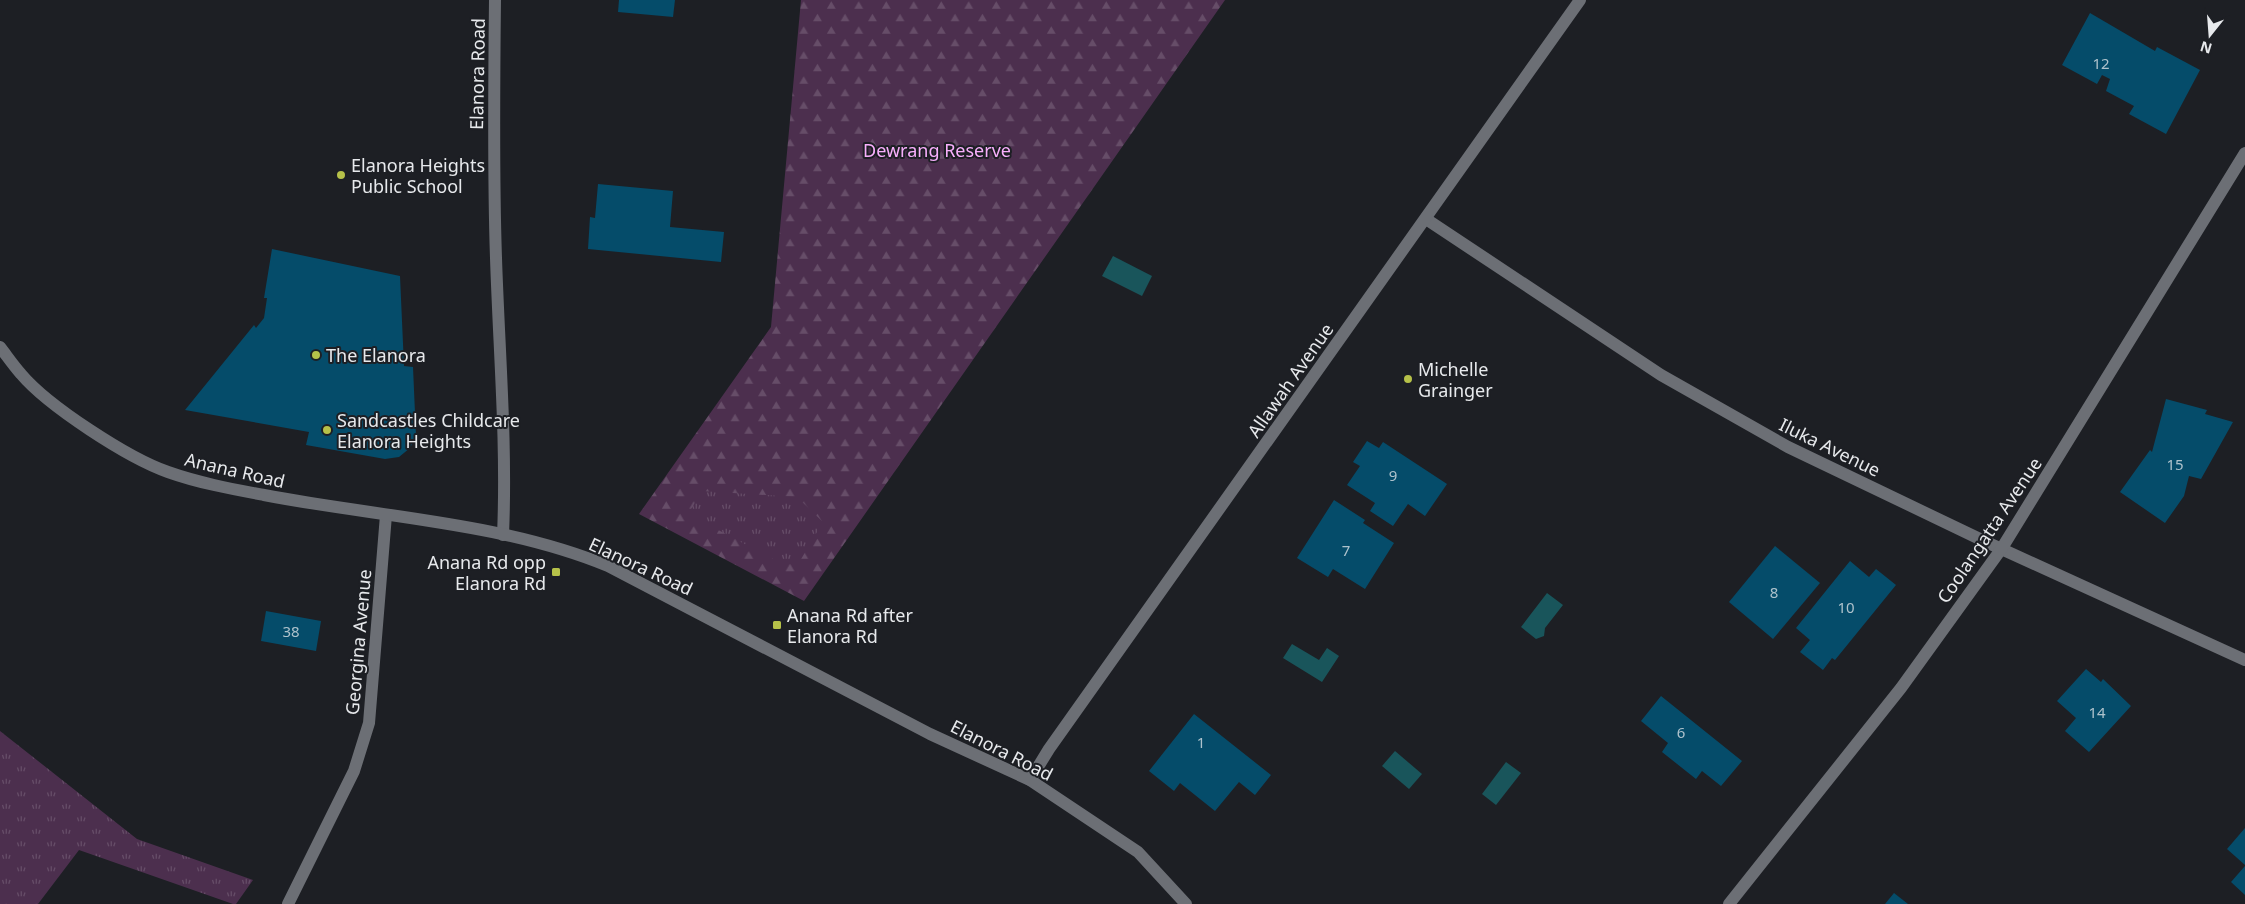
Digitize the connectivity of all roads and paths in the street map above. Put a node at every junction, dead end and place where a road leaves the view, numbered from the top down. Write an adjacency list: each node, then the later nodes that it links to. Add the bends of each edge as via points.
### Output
1 (496, 0): 7 (street, Elanora Road, via 493,124 505,493)
2 (1580, 0): 4 (street, Allawah Avenue)
3 (2245, 153): 8 (street, Coolangatta Avenue)
4 (1426, 218): 8 (street, Iluka Avenue, via 1661,375 1788,447); 10 (street, Allawah Avenue)
5 (0, 347): 6 (street, Anana Road, via 21,375 64,412 119,448 167,472 226,488)
6 (386, 515): 7 (street, Anana Road); 11 (street, Georgina Avenue, via 369,723 354,771)
7 (503, 535): 10 (street, Elanora Road, via 581,555 608,566 930,734)
8 (2002, 548): 9 (street, Iluka Avenue); 13 (street, Coolangatta Avenue, via 1901,688)
9 (2245, 660)
10 (1030, 780): 12 (street, Elanora Road, via 1138,852)
11 (288, 904)
12 (1186, 904)
13 (1729, 904)

